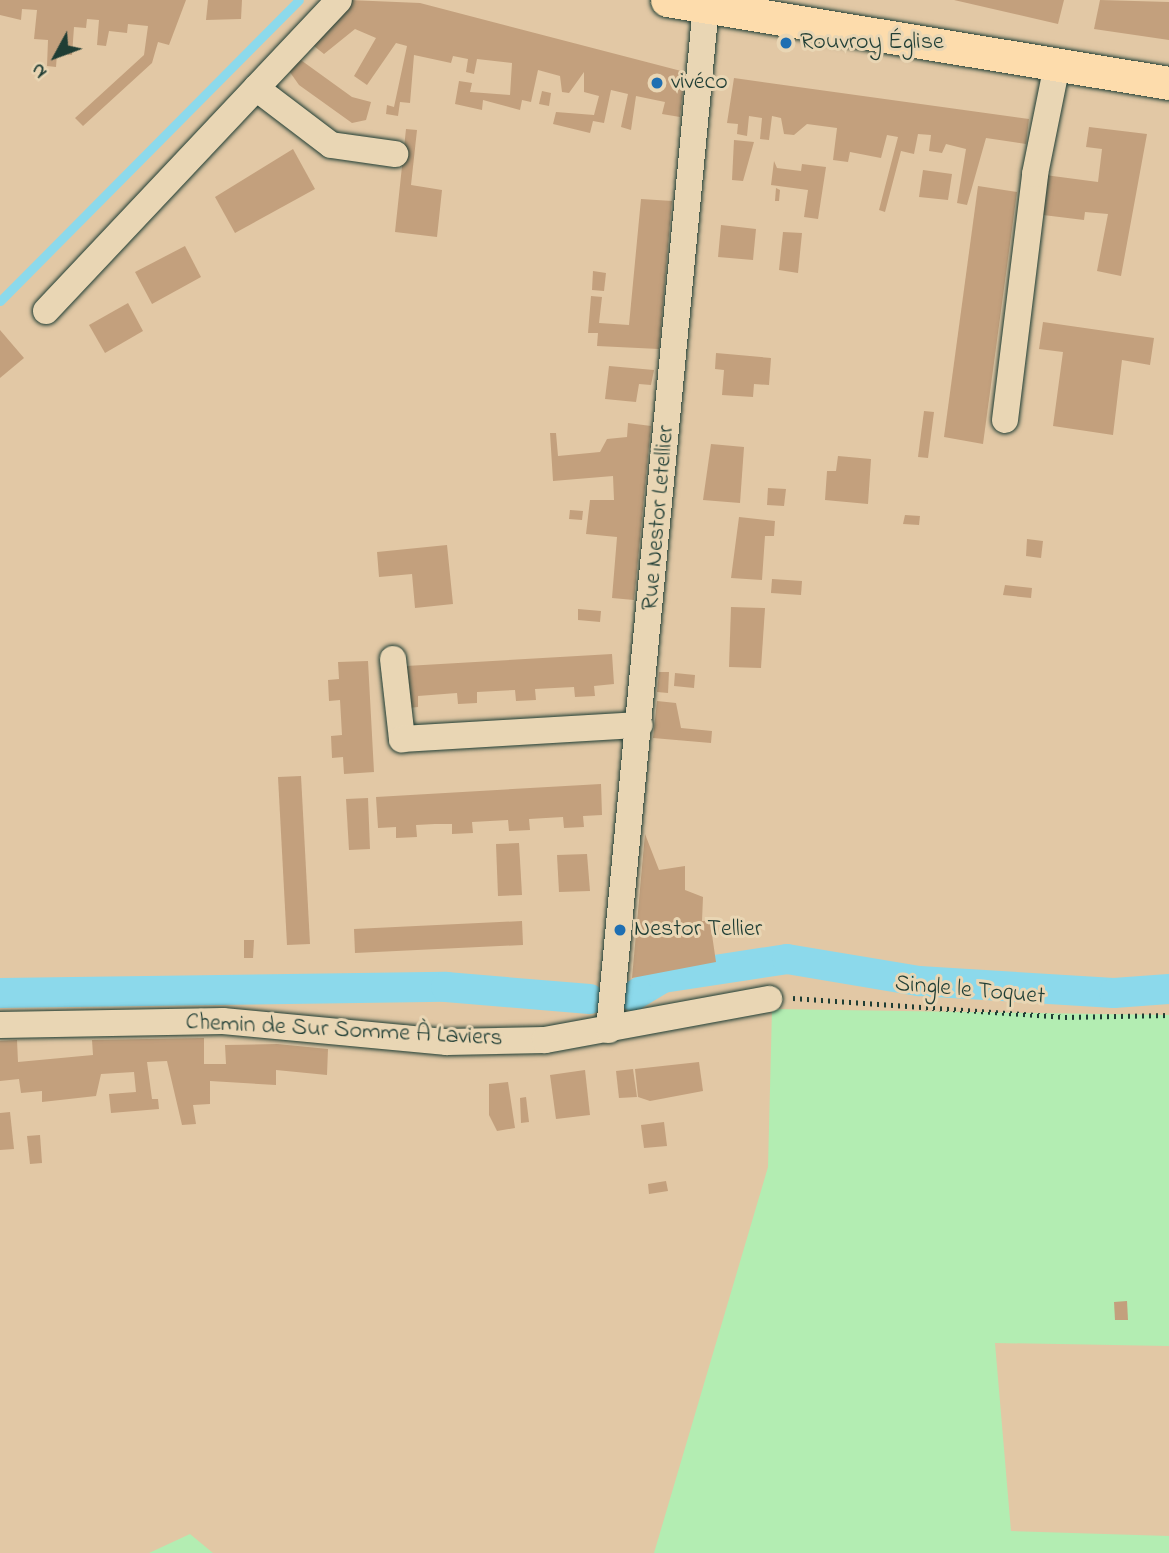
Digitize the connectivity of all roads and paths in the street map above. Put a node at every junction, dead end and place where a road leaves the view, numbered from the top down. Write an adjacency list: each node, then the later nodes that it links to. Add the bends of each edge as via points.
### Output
1 (339, 0): 6 (street)
2 (667, 0): 3 (main road)
3 (706, 6): 4 (main road); 11 (street, Rue Nestor Letellier)
4 (1058, 65): 5 (main road); 9 (street, via 1035,174)
5 (1169, 83)
6 (256, 88): 7 (street, via 331,145); 8 (street)
7 (394, 154)
8 (46, 311)
9 (1005, 420)
10 (393, 659): 11 (street, via 402,739)
11 (640, 725): 15 (street, Rue Nestor Letellier)
12 (769, 999): 13 (path, Single le Toquet, via 835,998 1065,1017); 15 (street, Chemin de Sur Somme À Laviers)
13 (1169, 1015)
14 (0, 1025): 15 (street, Chemin de Sur Somme À Laviers, via 223,1021 447,1042 545,1040)
15 (609, 1030)

